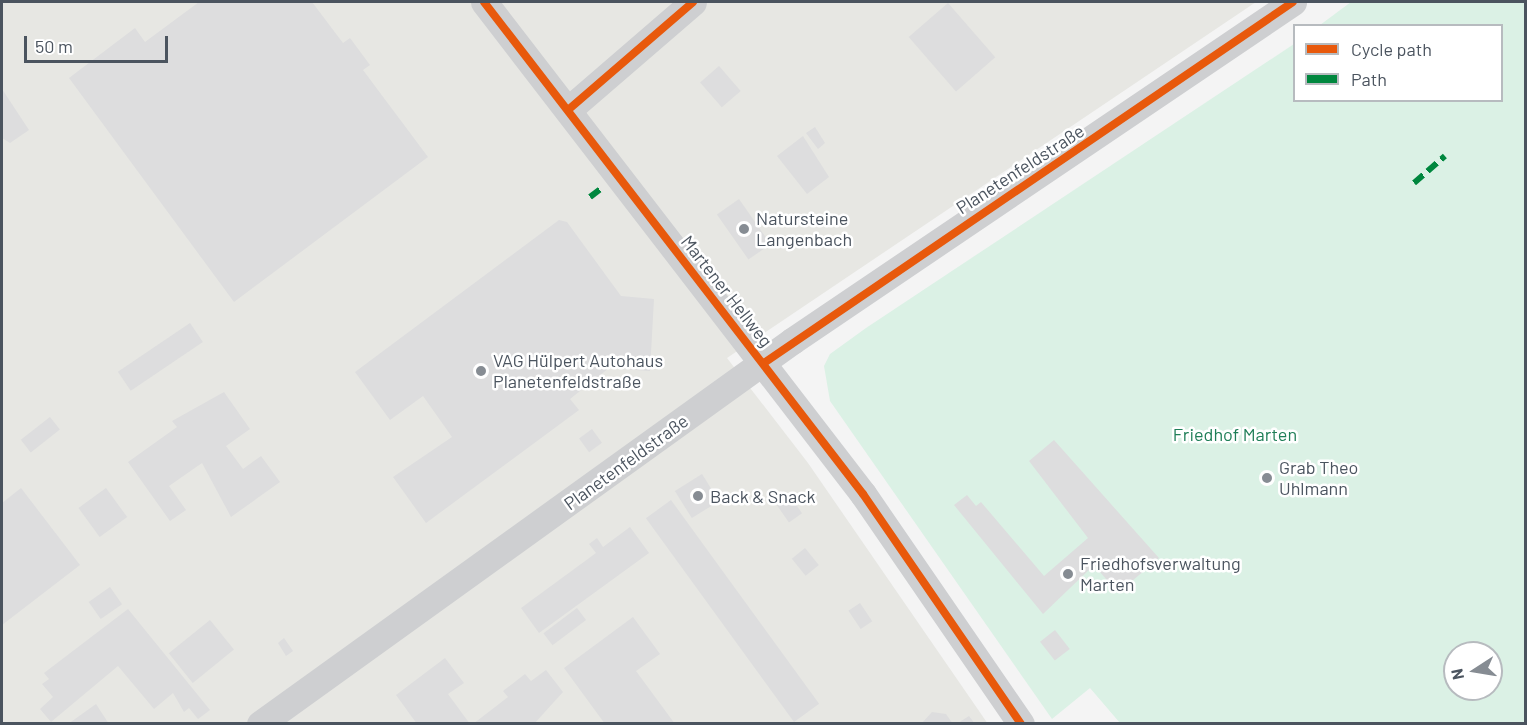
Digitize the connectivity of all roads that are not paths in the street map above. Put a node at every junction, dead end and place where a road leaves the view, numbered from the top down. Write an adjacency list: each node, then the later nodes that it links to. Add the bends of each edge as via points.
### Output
1 (484, 2): 4 (street, Martener Hellweg)
2 (693, 2): 4 (street)
3 (1293, 2): 5 (street, Planetenfeldstraße)
4 (568, 110): 5 (street, Martener Hellweg)
5 (764, 363): 6 (street, Planetenfeldstraße); 7 (street, Martener Hellweg)
6 (260, 723)
7 (1021, 723)

